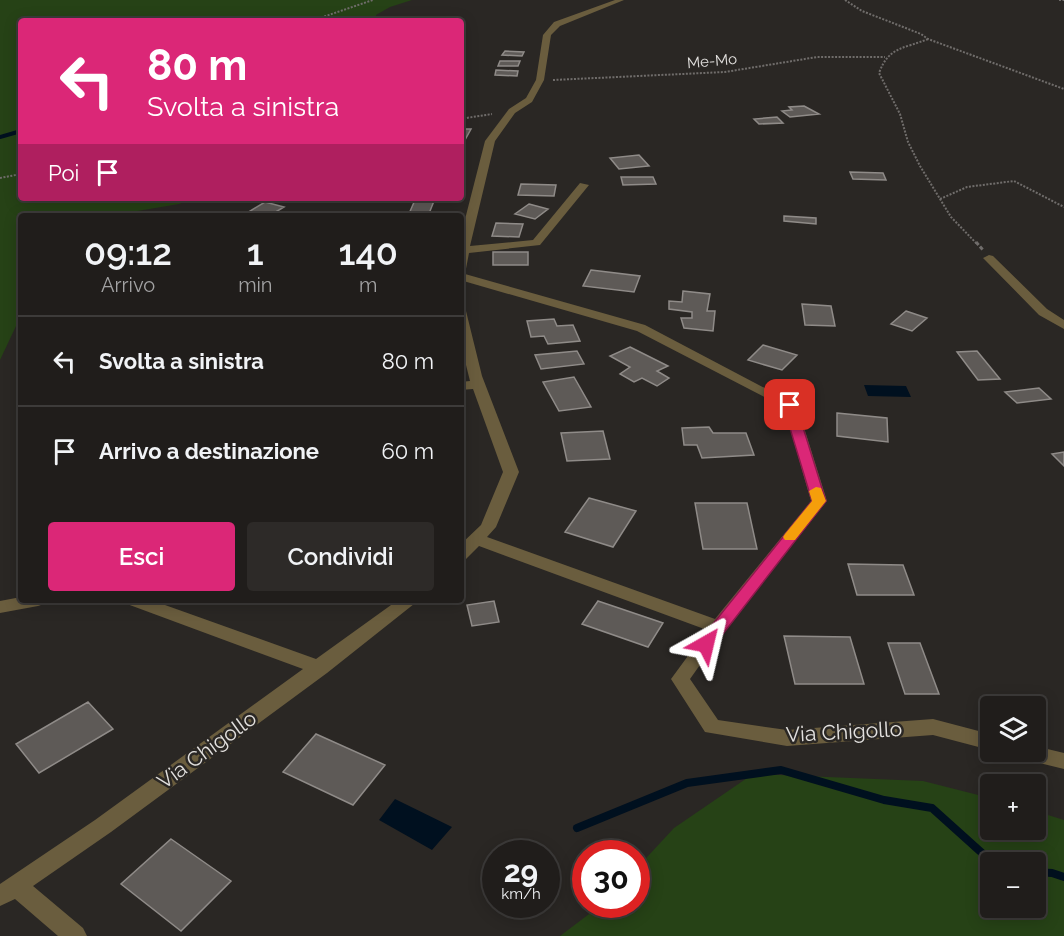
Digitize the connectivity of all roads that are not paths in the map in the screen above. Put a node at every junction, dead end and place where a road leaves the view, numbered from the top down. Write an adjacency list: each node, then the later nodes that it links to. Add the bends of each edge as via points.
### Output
1 (621, 0): 3 (street, via 557,24 547,35 540,80 529,100 512,111 490,141)
2 (584, 185): 3 (street, via 536,243)
3 (464, 250)
4 (989, 258): 6 (street, via 1043,312)
5 (464, 275): 16 (street, via 641,328 790,405 819,501)
6 (1064, 325)
7 (464, 327): 8 (street)
8 (478, 384): 9 (street); 10 (street, via 511,472)
9 (464, 386)
10 (482, 533): 11 (street); 16 (street)
11 (464, 551)
12 (22, 603): 15 (street)
13 (141, 603): 17 (street)
14 (406, 603): 17 (street, Via Chigollo)
15 (0, 607)
16 (718, 627): 18 (street, Via Chigollo, via 680,679 712,727 787,738 933,727)
17 (320, 668): 21 (street, Via Chigollo)
18 (980, 739)
19 (1046, 757): 20 (street)
20 (1064, 761)
21 (8, 891): 22 (street)
22 (75, 936)

